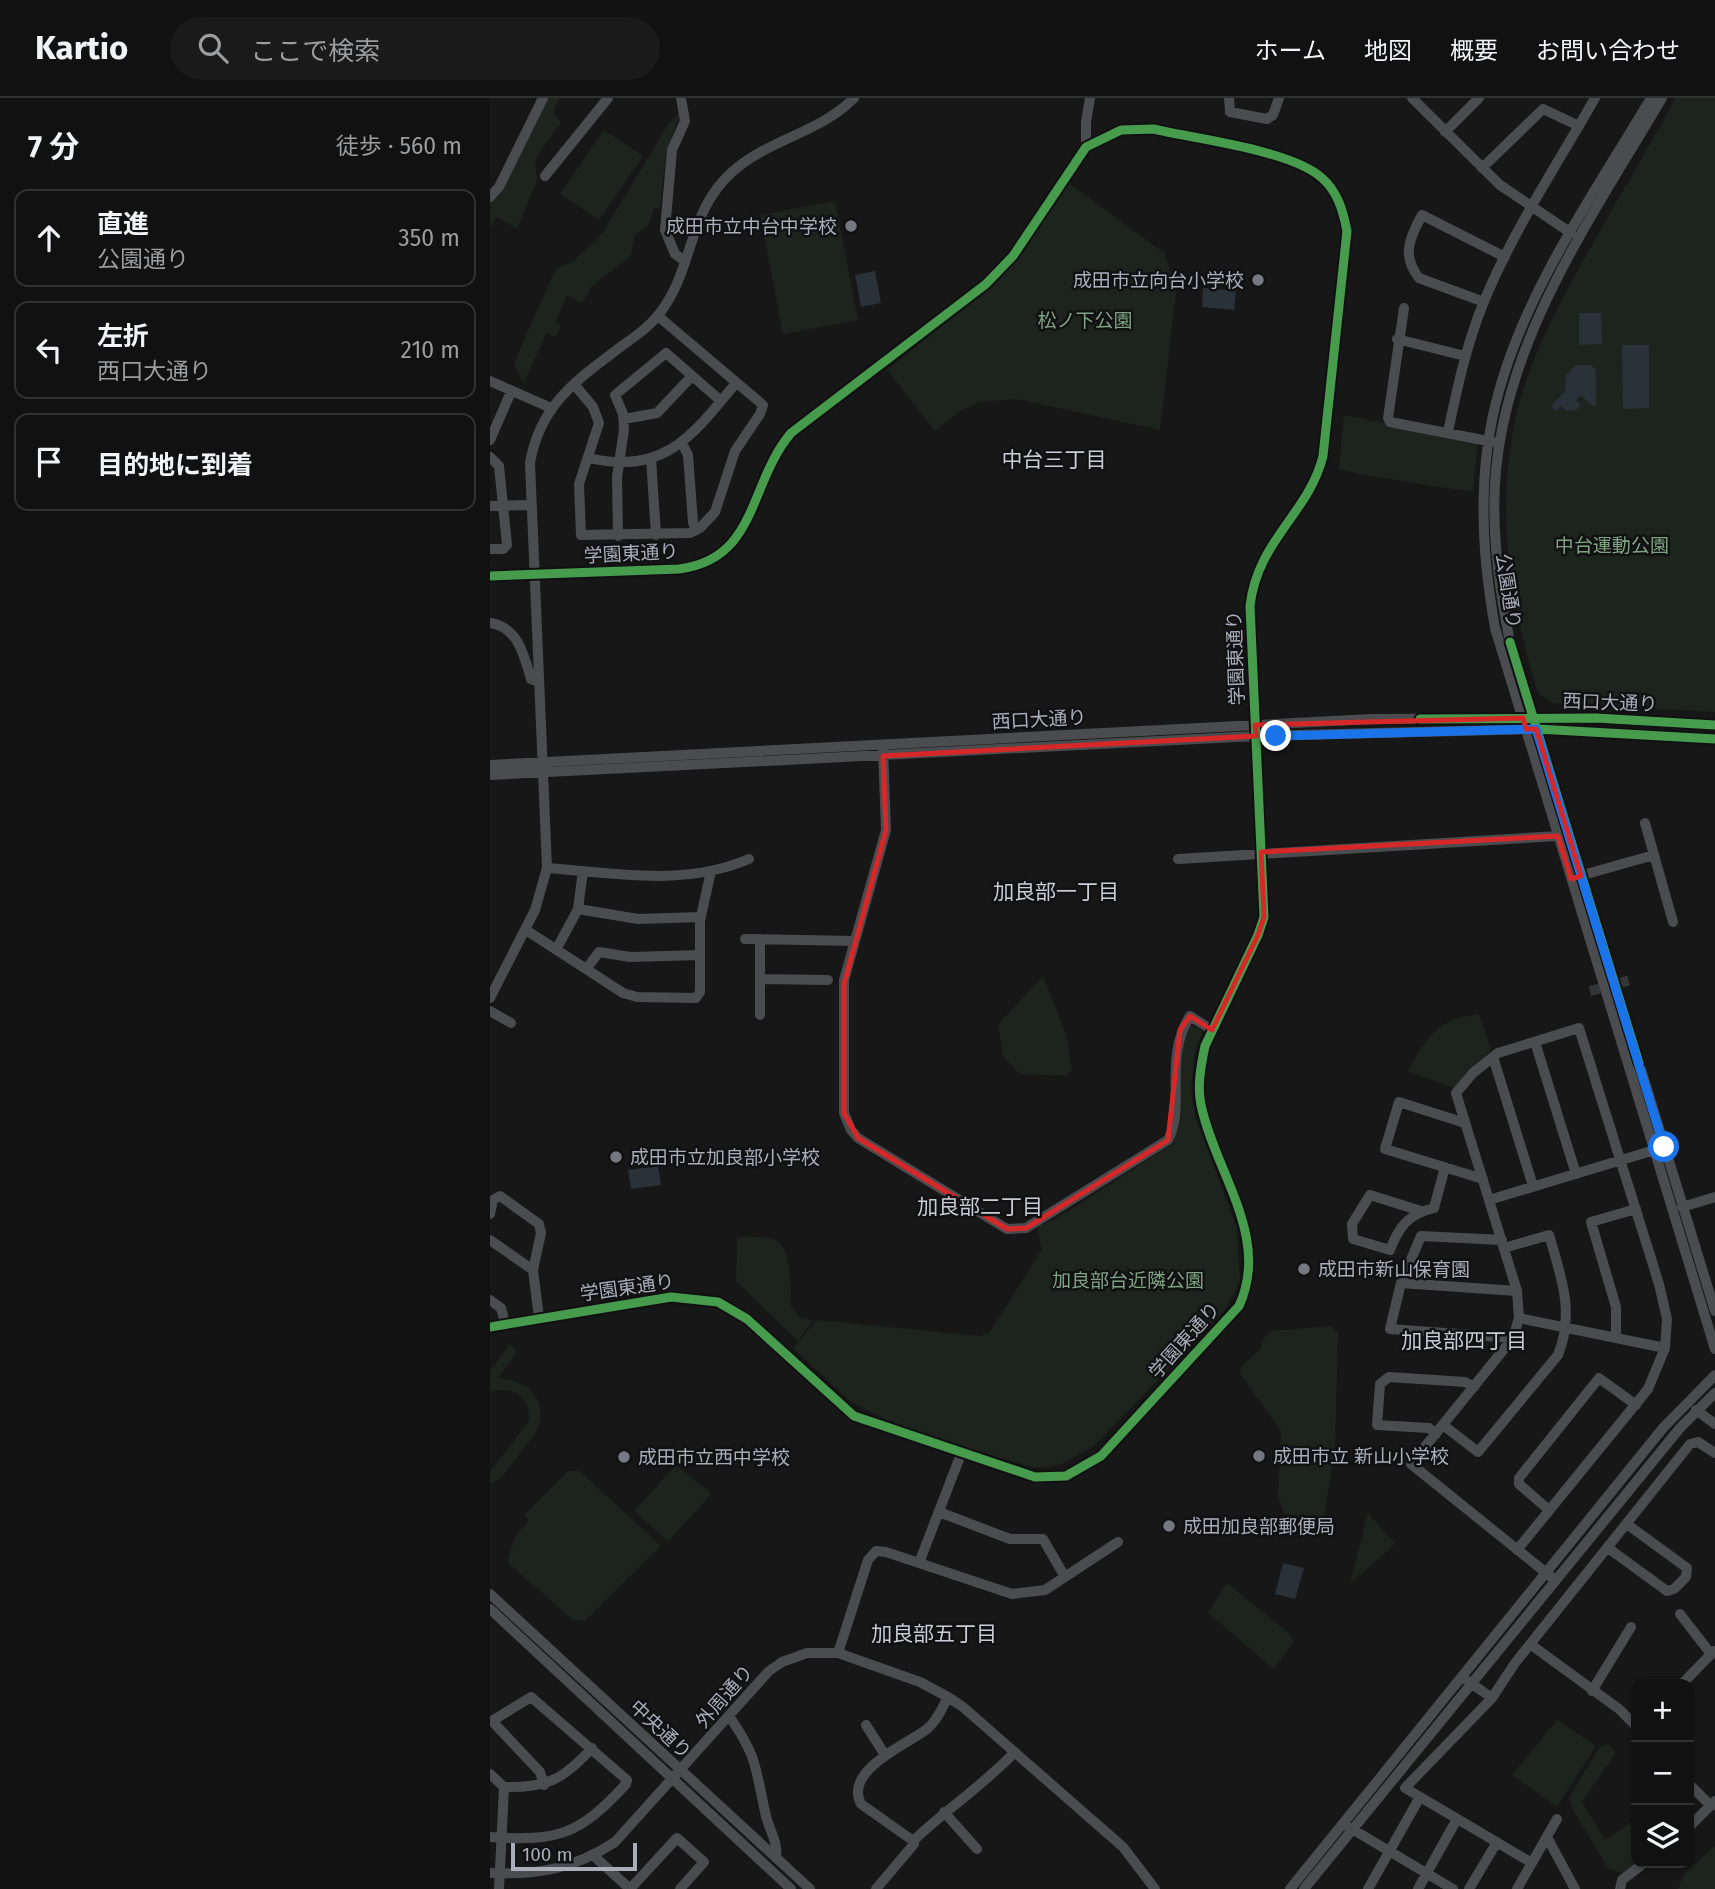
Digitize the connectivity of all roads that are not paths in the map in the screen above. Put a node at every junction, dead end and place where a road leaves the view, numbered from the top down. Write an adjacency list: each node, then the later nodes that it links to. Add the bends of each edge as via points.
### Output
1 (543, 98): 18 (street)
2 (608, 98): 17 (street)
3 (681, 98): 22 (street, via 685,121 672,150 665,230 675,254)
4 (854, 98): 22 (street, via 731,173 704,204)
5 (1090, 98): 15 (street)
6 (1229, 98): 7 (street, via 1230,112 1268,119)
7 (1279, 98)
8 (1412, 98): 14 (street)
9 (1479, 98): 14 (street)
10 (1595, 98): 13 (street)
11 (1651, 98): 20 (street, 公園通り)
12 (1662, 98): 40 (street, 公園通り, via 1538,318)
13 (1579, 126): 16 (street, via 1543,109); 19 (street)
14 (1445, 132): 16 (street)
15 (1086, 147): 52 (street, 学園東通り, via 1013,256 985,284 791,433 771,460 744,528 724,552 697,567); 58 (street, 学園東通り, via 1134,127 1279,157 1324,179 1344,217 1346,243 1323,456 1311,487 1264,554 1251,594)
16 (1482, 168): 19 (street)
17 (545, 176)
18 (490, 197)
19 (1532, 208): 20 (street); 21 (street)
20 (1571, 233): 40 (street, 公園通り, via 1516,341 1499,392)
21 (1505, 257): 23 (street); 23 (street, via 1422,215 1410,238 1407,249 1419,278)
22 (685, 261): 25 (street)
23 (1484, 302): 27 (street)
24 (1404, 308): 26 (street)
25 (658, 316): 30 (street); 31 (street)
26 (1397, 339): 27 (street); 38 (street, via 1390,422)
27 (1465, 356): 38 (street)
28 (692, 376): 33 (street); 37 (street, via 657,413); 37 (street, via 663,355 615,394)
29 (490, 381): 32 (street)
30 (736, 383): 33 (street); 48 (street, via 763,409 735,451 715,512)
31 (574, 384): 34 (street); 43 (street, via 598,417)
32 (511, 392): 34 (street); 36 (street)
33 (721, 401): 41 (street)
34 (551, 408): 46 (street, via 532,452)
35 (490, 409): 36 (street)
36 (502, 415): 39 (street)
37 (624, 419): 45 (street)
38 (1448, 432): 40 (street)
39 (490, 440)
40 (1494, 442): 56 (street, 公園通り, via 1497,571)
41 (682, 443): 44 (street); 48 (street, via 688,455)
42 (490, 457): 47 (street, via 499,466)
43 (589, 458): 45 (street); 50 (street, via 579,484 580,531 585,537)
44 (651, 458): 45 (street); 49 (street)
45 (618, 461): 50 (street)
46 (531, 505): 47 (street); 52 (street)
47 (496, 506): 51 (street, via 507,545)
48 (697, 530): 49 (street)
49 (656, 534): 50 (street)
50 (618, 536)
51 (490, 550)
52 (534, 575): 53 (street, 学園東通り); 55 (street)
53 (490, 576)
54 (490, 623): 55 (street, via 512,633 531,679)
55 (539, 682): 62 (street)
56 (1529, 724): 57 (street, 西口大通り); 58 (street, 西口大通り); 59 (street, 西口大通り); 65 (street, 公園通り); 73 (street, 公園通り)
57 (1715, 725)
58 (1256, 730): 60 (street, 西口大通り); 66 (street, 学園東通り)
59 (1715, 739)
60 (883, 750): 62 (street, 西口大通り); 80 (street, via 886,830)
61 (490, 765): 62 (street, 西口大通り)
62 (544, 768): 63 (street, 西口大通り); 70 (street)
63 (490, 775)
64 (1645, 823): 67 (street)
65 (1558, 836): 66 (street); 73 (street, 公園通り)
66 (1261, 854): 69 (street); 90 (street, 学園東通り, via 1264,917)
67 (1654, 855): 73 (street); 76 (street)
68 (749, 859): 72 (street)
69 (1178, 859)
70 (547, 868): 71 (street); 77 (street)
71 (583, 871): 72 (street, via 641,877); 74 (street)
72 (711, 871): 75 (street)
73 (1576, 877): 94 (street, 公園通り)
74 (578, 909): 75 (street, via 638,919); 81 (street)
75 (701, 917): 82 (street)
76 (1673, 922)
77 (526, 930): 81 (street); 86 (street)
78 (745, 939): 79 (street)
79 (760, 939): 80 (street); 84 (street)
80 (855, 941): 90 (street, via 844,987 843,1094 850,1130 1007,1229 1026,1228 1168,1140 1180,1031 1189,1016)
81 (557, 948): 83 (street)
82 (700, 955): 83 (street, via 630,957 599,952); 83 (street, via 696,998 631,996)
83 (587, 968)
84 (760, 979): 85 (street); 88 (street)
85 (828, 980)
86 (490, 998)
87 (490, 1011): 89 (street)
88 (760, 1015)
89 (511, 1023)
90 (1212, 1030): 130 (street, 学園東通り, via 1200,1066 1200,1104 1250,1248 1249,1278 1239,1306 1101,1456 1083,1469 1066,1476 1035,1477)
91 (1535, 1042): 92 (street); 95 (street, via 1579,1028); 97 (street)
92 (1493, 1057): 93 (street, via 1456,1093); 99 (street)
93 (1465, 1123): 96 (street, via 1399,1102 1385,1149); 98 (street)
94 (1659, 1149): 95 (street); 102 (street, 公園通り); 121 (street, 公園通り)
95 (1620, 1160): 97 (street); 103 (street)
96 (1445, 1167): 98 (street); 104 (street, via 1434,1208)
97 (1576, 1174): 99 (street)
98 (1483, 1179): 101 (street)
99 (1534, 1186): 101 (street)
100 (1715, 1197): 102 (street)
101 (1489, 1200): 107 (street)
102 (1682, 1207): 112 (street, 公園通り)
103 (1636, 1209): 119 (street, via 1591,1222 1616,1307); 120 (street, via 1664,1306)
104 (1421, 1211): 104 (street, via 1370,1195 1352,1224 1353,1239 1390,1250 1404,1222)
105 (490, 1214): 108 (street, via 492,1199 500,1196 536,1219 541,1233)
106 (490, 1240): 108 (street)
107 (1503, 1244): 109 (street, via 1421,1236); 110 (street); 117 (street, via 1549,1235 1566,1295)
108 (533, 1270): 113 (street)
109 (1401, 1283): 110 (street); 118 (street, via 1391,1329)
110 (1517, 1291): 114 (street)
111 (490, 1300): 115 (street, via 501,1308)
112 (1715, 1311)
113 (540, 1318): 115 (street, 学園東通り); 130 (street, 学園東通り, via 671,1297 718,1302 747,1320 854,1416)
114 (1519, 1318): 117 (street); 118 (street)
115 (505, 1323): 116 (street, 学園東通り)
116 (490, 1327)
117 (1566, 1328): 119 (street); 128 (street, via 1558,1354 1478,1452)
118 (1513, 1338): 123 (street)
119 (1616, 1338): 120 (street)
120 (1665, 1348): 125 (street, via 1658,1370)
121 (1715, 1349)
122 (1715, 1375): 138 (street, via 1663,1428)
123 (1474, 1387): 128 (street); 128 (street, via 1465,1382 1389,1377 1380,1384 1377,1425)
124 (1715, 1393): 126 (street)
125 (1636, 1405): 131 (street); 131 (street, via 1599,1378 1519,1478 1519,1484)
126 (1696, 1410): 127 (street); 138 (street)
127 (1715, 1424)
128 (1439, 1429): 136 (street, via 1411,1464)
129 (1715, 1453): 133 (street, via 1698,1442 1690,1444)
130 (961, 1454): 132 (street)
131 (1549, 1510): 136 (street)
132 (939, 1512): 137 (street); 139 (street, via 1010,1539 1043,1539)
133 (1628, 1525): 135 (street); 135 (street, via 1687,1568 1686,1577 1667,1591)
134 (1118, 1542): 139 (street)
135 (1608, 1548): 144 (street)
136 (1517, 1550): 138 (street)
137 (919, 1563): 139 (street, via 1004,1594 1045,1590); 146 (street, via 880,1551 871,1554)
138 (1551, 1576): 148 (street)
139 (1065, 1577)
140 (490, 1594): 159 (street, 中央通り)
141 (490, 1609): 159 (street, 中央通り)
142 (1680, 1614): 145 (street)
143 (1631, 1627): 149 (street)
144 (1530, 1644): 149 (street); 151 (street)
145 (1713, 1652): 147 (street)
146 (838, 1653): 150 (street, 外周通り, via 920,1682); 152 (street, 外周通り, via 807,1653 782,1662)
147 (1687, 1679)
148 (1466, 1680): 151 (street); 169 (street)
149 (1592, 1691): 153 (street)
150 (948, 1697): 156 (street, 外周通り); 157 (street, via 928,1728)
151 (1492, 1698): 163 (street, via 1405,1788)
152 (729, 1716): 159 (street, 外周通り); 178 (street, via 752,1749 777,1843)
153 (1631, 1722)
154 (866, 1725): 157 (street)
155 (592, 1748): 160 (street, via 564,1775); 160 (street, via 531,1697 493,1719 540,1772); 172 (street, via 627,1780 600,1812 554,1836)
156 (1015, 1752): 165 (street, via 999,1771); 190 (street, 外周通り, via 1123,1847)
157 (886, 1755): 173 (street, via 873,1762 858,1799)
158 (490, 1774): 161 (street)
159 (678, 1775): 177 (street, 外周通り, via 632,1826); 178 (street, 中央通り); 184 (street, 中央通り)
160 (544, 1785): 161 (street)
161 (504, 1787): 172 (street)
162 (1694, 1788): 164 (street)
163 (1420, 1797): 166 (street); 176 (street)
164 (1713, 1803): 168 (street)
165 (944, 1811): 173 (street); 175 (street)
166 (1457, 1819): 174 (street); 183 (street)
167 (1557, 1819): 171 (street)
168 (1694, 1822)
169 (1348, 1826): 176 (street); 191 (street); 192 (street)
170 (490, 1836): 172 (street)
171 (1547, 1837): 179 (street); 198 (street)
172 (502, 1838): 182 (street)
173 (913, 1841): 189 (street)
174 (1497, 1842): 179 (street); 196 (street)
175 (977, 1849)
176 (1389, 1852): 183 (street); 193 (street)
177 (594, 1856): 182 (street, 外周通り, via 542,1873); 186 (street)
178 (776, 1857): 181 (street, 中央通り)
179 (1532, 1863): 197 (street)
180 (1638, 1868): 199 (street, via 1622,1880)
181 (789, 1870): 184 (street); 188 (street, 中央通り)
182 (495, 1873): 185 (street)
183 (1427, 1874): 194 (street); 195 (street)
184 (784, 1886)
185 (499, 1889)
186 (630, 1889): 187 (street, via 677,1838 704,1862)
187 (680, 1889)
188 (810, 1889)
189 (876, 1889)
190 (1155, 1889)
191 (1290, 1889)
192 (1304, 1889)
193 (1368, 1889)
194 (1418, 1889)
195 (1453, 1889)
196 (1469, 1889)
197 (1517, 1889)
198 (1575, 1889)
199 (1620, 1889)

